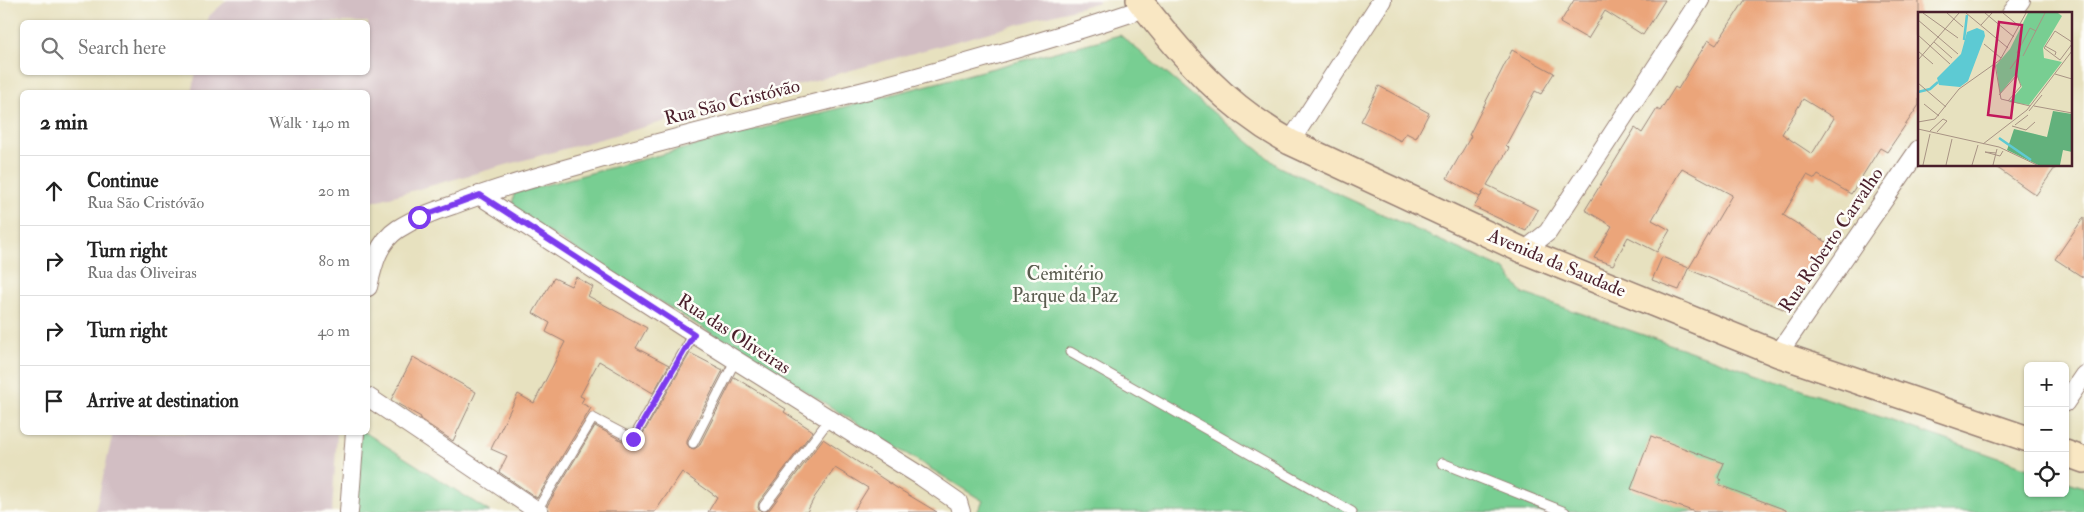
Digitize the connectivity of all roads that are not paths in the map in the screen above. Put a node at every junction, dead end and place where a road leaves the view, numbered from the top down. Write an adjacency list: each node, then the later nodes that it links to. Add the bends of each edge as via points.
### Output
1 (1382, 0): 6 (street)
2 (1700, 0): 9 (street)
3 (2021, 0): 5 (street)
4 (1142, 4): 6 (street, Avenida da Saudade, via 1207,81 1254,121); 8 (street, Rua São Cristóvão, via 1089,28 880,87 639,146)
5 (2012, 12)
6 (1290, 142): 9 (street, Avenida da Saudade)
7 (1918, 150): 13 (street, Rua Roberto Carvalho)
8 (480, 195): 10 (street, Rua São Cristóvão, via 419,217 397,229 384,241); 11 (street, Rua das Oliveiras)
9 (1533, 255): 13 (street, Avenida da Saudade)
10 (370, 279)
11 (694, 334): 14 (street, Rua das Oliveiras); 26 (lane, via 633,439 593,418)
12 (1070, 352): 29 (lane)
13 (1778, 354): 20 (street, Avenida da Saudade)
14 (735, 361): 18 (street, Rua das Oliveiras); 21 (lane)
15 (2084, 375): 16 (street)
16 (2069, 397)
17 (370, 398): 26 (street)
18 (829, 420): 25 (lane); 28 (street, Rua das Oliveiras, via 958,502)
19 (355, 435): 27 (street)
20 (2024, 438)
21 (693, 443)
22 (2069, 454): 23 (street)
23 (2084, 460)
24 (1442, 463): 30 (lane)
25 (764, 506)
26 (538, 511)
27 (349, 512)
28 (961, 512)
29 (1352, 512)
30 (1565, 512)

